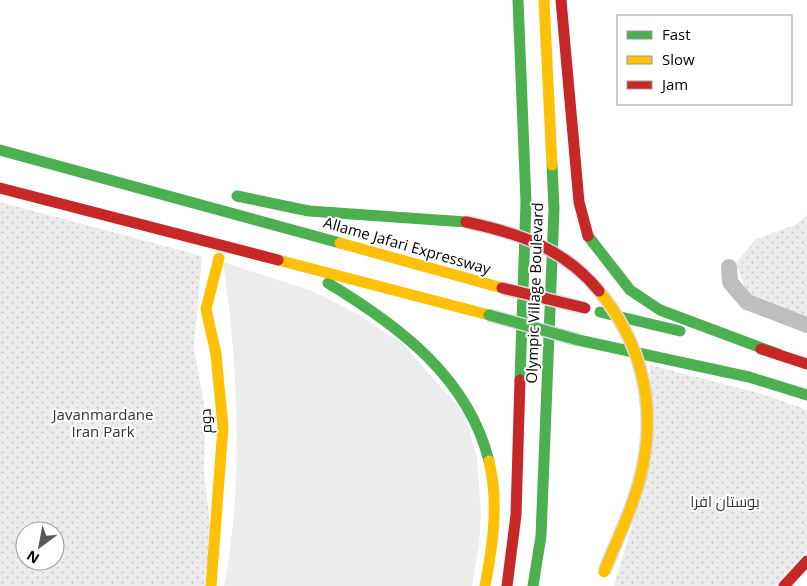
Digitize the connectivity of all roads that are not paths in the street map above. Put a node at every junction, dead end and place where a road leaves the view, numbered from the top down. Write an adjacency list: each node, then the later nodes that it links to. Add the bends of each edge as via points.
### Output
1 (518, 0): 19 (main road, Olympic Village Boulevard, via 526,202 516,515)
2 (544, 0): 20 (main road, Olympic Village Boulevard, via 554,209 541,536)
3 (561, 0): 13 (main road, via 579,202 589,239 630,290 660,310)
4 (0, 150): 6 (main road, Allame Jafari Expressway)
5 (0, 188): 10 (main road)
6 (148, 189): 7 (main road); 13 (main road, Allame Jafari Expressway, bridge, via 502,288)
7 (193, 191)
8 (229, 195): 21 (main road, bridge, via 309,211 466,222 521,236 552,250 581,271 617,313 629,333 646,392 648,426 642,466)
9 (219, 258): 17 (main road, دوم, via 206,309 216,354 223,427)
10 (294, 264): 15 (main road, bridge, via 578,340 750,376); 18 (main road, via 359,301 420,347 457,386 475,416 493,484 495,518)
11 (729, 267): 12 (street, via 730,282 747,302)
12 (807, 325)
13 (778, 354): 14 (main road, Allame Jafari Expressway)
14 (807, 364)
15 (807, 395)
16 (807, 561): 22 (main road)
17 (211, 586)
18 (486, 586)
19 (507, 586)
20 (533, 586)
21 (597, 586)
22 (784, 586)

